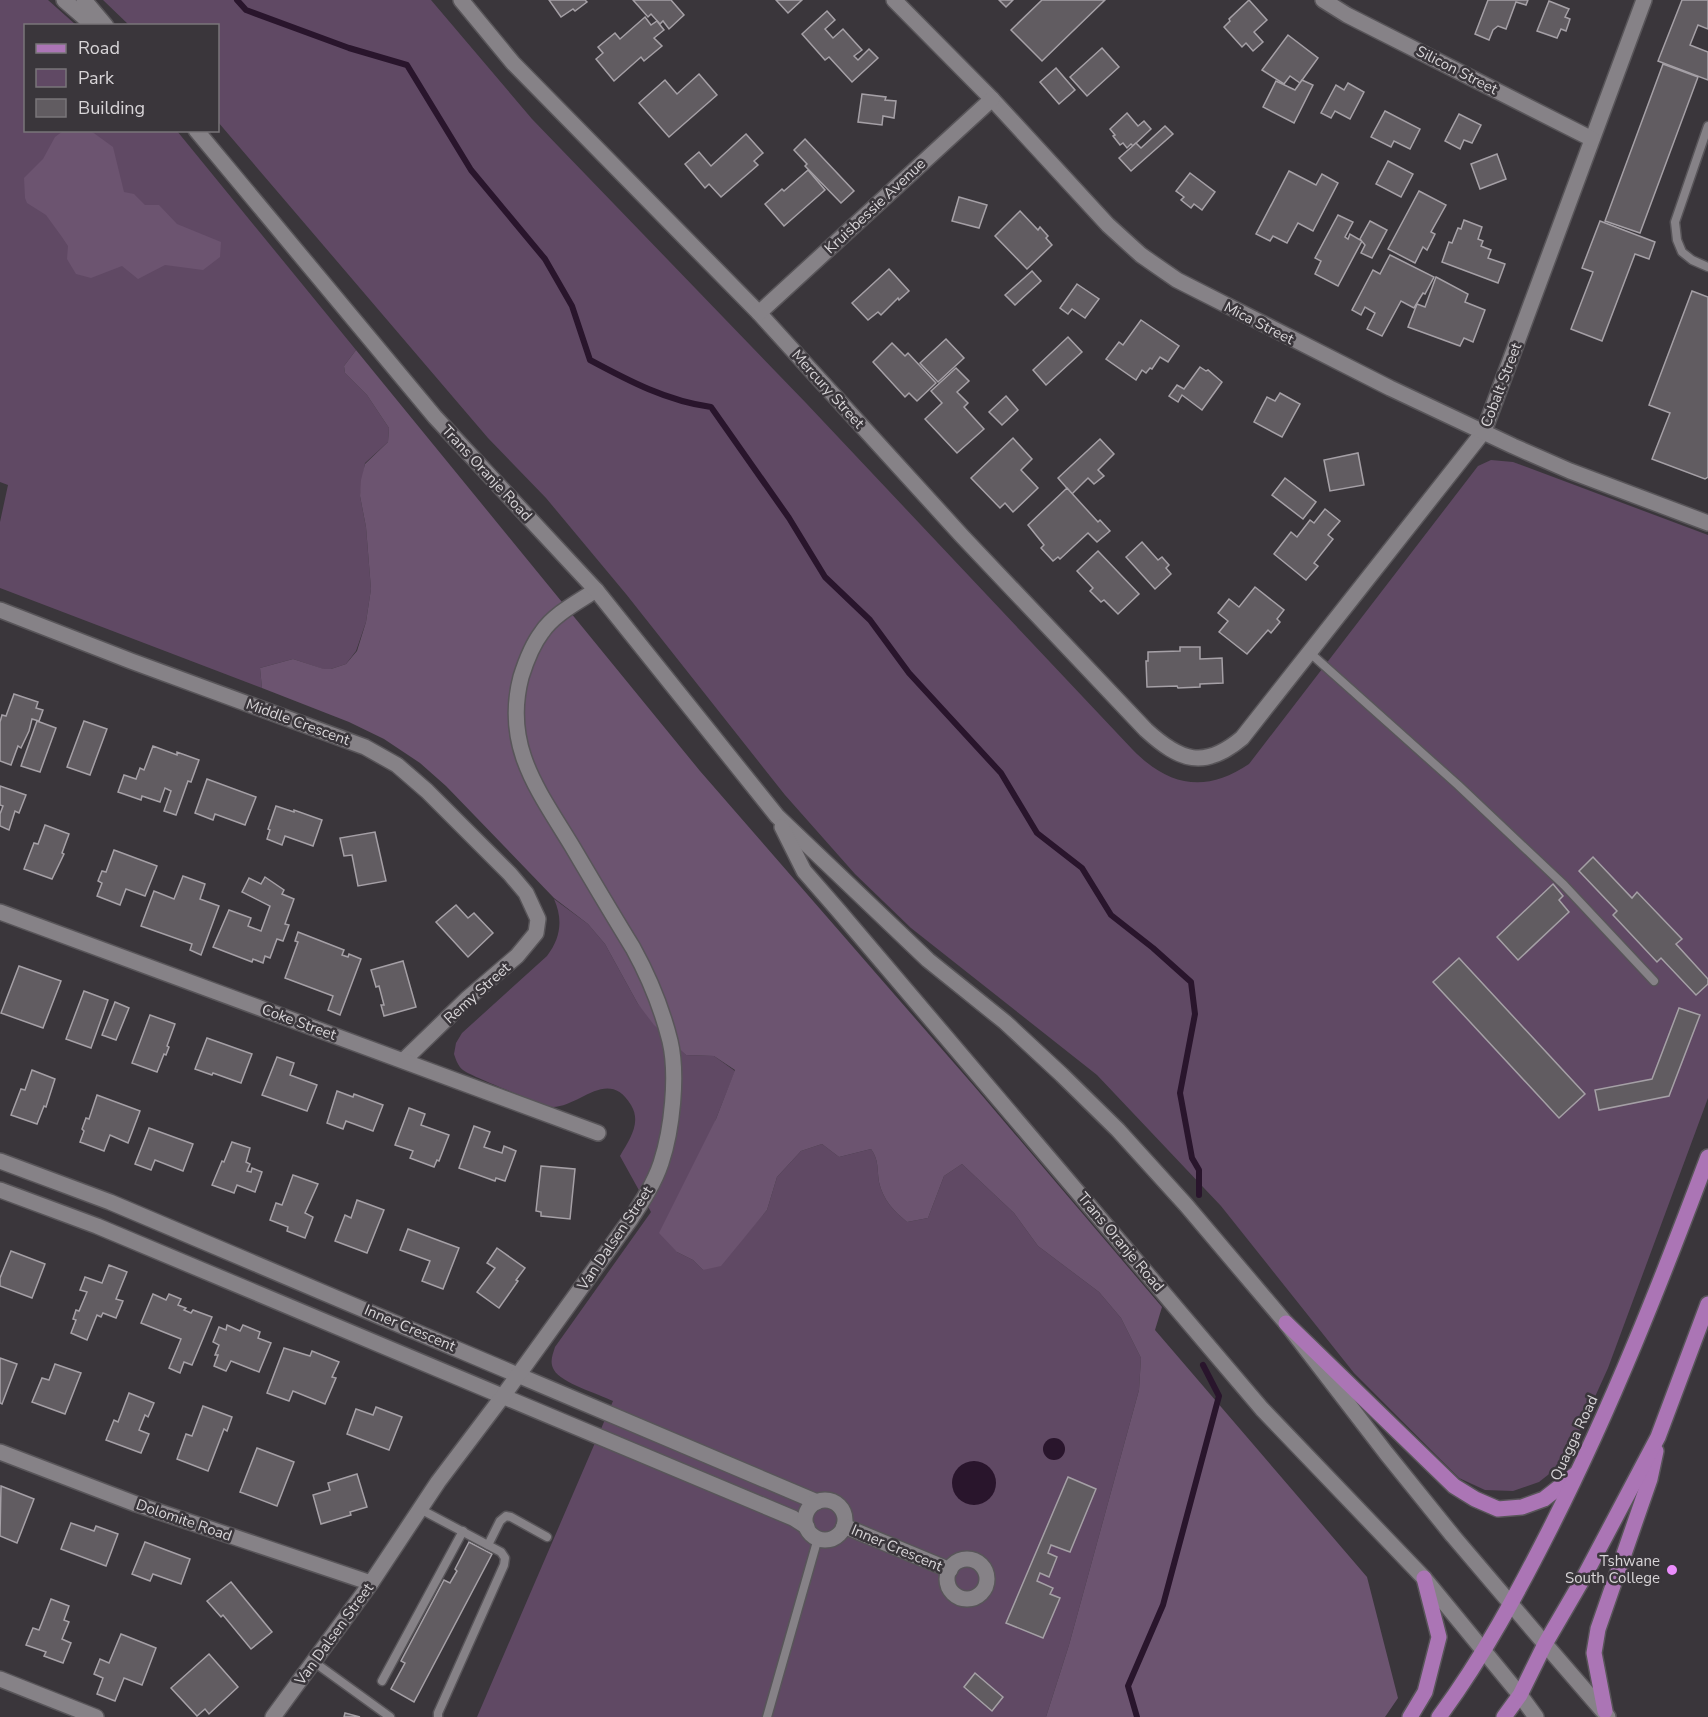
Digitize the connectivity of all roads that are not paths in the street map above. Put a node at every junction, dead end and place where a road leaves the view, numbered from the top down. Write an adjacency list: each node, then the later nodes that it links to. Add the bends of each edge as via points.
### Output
1 (64, 0): 7 (street)
2 (84, 0): 8 (street)
3 (461, 0): 14 (street, Mercury Street, via 513,63)
4 (894, 0): 9 (street, Mica Street)
5 (1323, 0): 12 (street, Silicon Street)
6 (1644, 0): 12 (street, Cobalt Street)
7 (92, 24)
8 (104, 24)
9 (992, 99): 14 (street, Kruisbessie Avenue); 15 (street, Mica Street, via 1108,225 1177,280 1390,388)
10 (1708, 126): 13 (lane, via 1675,232 1685,255)
11 (198, 132): 17 (street, Trans Oranje Road, via 435,417)
12 (1592, 139): 15 (street, Cobalt Street)
13 (1708, 267)
14 (759, 314): 20 (street, Mercury Street, via 1146,730 1182,756)
15 (1485, 431): 16 (street, Mica Street, via 1570,471); 19 (street, Cobalt Street)
16 (1708, 523)
17 (596, 590): 21 (street, Trans Oranje Road); 32 (street, Van Dalsen Street, via 552,621 534,643 518,692 517,735 524,762 542,796 646,971 671,1043 673,1087 666,1144 642,1202)
18 (0, 610): 23 (street, Middle Crescent, via 381,755 427,791 510,874 526,893)
19 (1309, 652): 20 (street, Cobalt Street, via 1242,738); 24 (lane, via 1564,885)
20 (1206, 758)
21 (777, 816): 31 (street, Trans Oranje Road, via 928,960 1005,1022 1118,1130); 45 (street, Trans Oranje Road, via 804,871 837,910 1262,1409)
22 (0, 912): 25 (street, Coke Street)
23 (538, 919): 25 (street, Remy Street, via 536,933 517,956)
24 (1654, 981)
25 (404, 1060): 26 (street, Coke Street)
26 (598, 1133)
27 (1708, 1157): 36 (main road, Quagga Road, via 1623,1375)
28 (0, 1161): 32 (street, Inner Crescent, via 122,1207)
29 (0, 1190): 33 (street, Inner Crescent, via 97,1226)
30 (1708, 1304): 34 (main road)
31 (1286, 1323): 36 (main road, via 1454,1486 1474,1499 1498,1509 1521,1507 1544,1499); 47 (street, Trans Oranje Road, via 1408,1481)
32 (519, 1374): 33 (street, Van Dalsen Street); 37 (street, Inner Crescent)
33 (503, 1396): 38 (street, Van Dalsen Street); 41 (street, Inner Crescent, via 782,1514)
34 (1658, 1437): 48 (main road); 54 (main road, via 1650,1479 1598,1629 1594,1653)
35 (0, 1452): 46 (street, Dolomite Road, via 136,1504)
36 (1580, 1471): 47 (main road, Quagga Road)
37 (817, 1502): 39 (street, via 836,1503 844,1513); 41 (street, via 806,1517)
38 (420, 1509): 40 (lane); 46 (street, Van Dalsen Street)
39 (844, 1526): 41 (street, via 836,1536 824,1540); 44 (street, Inner Crescent)
40 (463, 1531): 43 (lane); 52 (lane)
41 (812, 1533): 59 (lane)
42 (548, 1537): 43 (lane, via 506,1516)
43 (488, 1545): 58 (lane, via 501,1552 504,1565)
44 (950, 1570)
45 (1424, 1578): 49 (street, Trans Oranje Road); 60 (main road, via 1439,1636 1425,1692)
46 (370, 1583): 50 (street, Van Dalsen Street)
47 (1512, 1605): 48 (street, Trans Oranje Road); 49 (main road, Quagga Road)
48 (1545, 1644): 53 (main road); 54 (street, Trans Oranje Road)
49 (1485, 1652): 53 (street, Trans Oranje Road); 61 (main road, Quagga Road)
50 (314, 1662): 56 (street, Van Dalsen Street); 57 (lane)
51 (0, 1679): 55 (street)
52 (382, 1681)
53 (1520, 1695): 62 (main road); 63 (street, Trans Oranje Road)
54 (1606, 1714)
55 (96, 1717)
56 (273, 1717)
57 (390, 1717)
58 (438, 1717)
59 (767, 1717)
60 (1410, 1717)
61 (1439, 1717)
62 (1504, 1717)
63 (1536, 1717)

